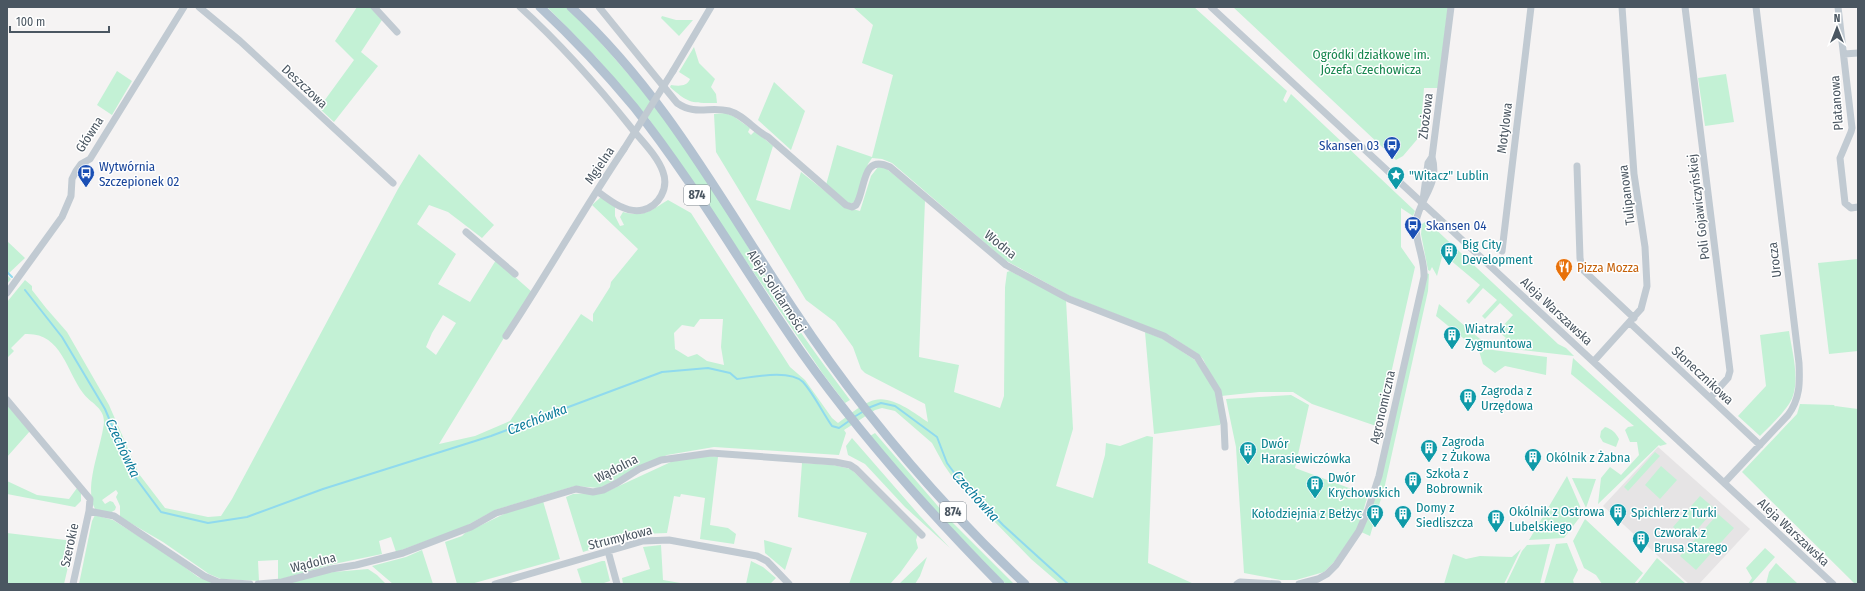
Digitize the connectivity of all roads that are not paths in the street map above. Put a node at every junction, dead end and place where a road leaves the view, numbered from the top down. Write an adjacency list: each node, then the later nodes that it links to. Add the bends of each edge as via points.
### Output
1 (184, 7): 28 (street, Główna, via 90,159 81,164 76,171 72,180 71,196 62,217)
2 (199, 7): 21 (street, Deszczowa, via 240,41)
3 (374, 7): 16 (street)
4 (520, 7): 22 (street, via 594,82 647,148 665,176 664,188 658,200 642,210 622,208)
5 (540, 7): 46 (main road, Aleja Solidarności / 874, via 601,70 656,137 794,341 873,445 923,503)
6 (570, 7): 47 (main road, Aleja Solidarności / 874, via 616,54 678,131 794,310 851,391 953,512)
7 (599, 7): 35 (street, Wodna, via 677,103 694,110 729,111 739,115 768,136 846,205 852,207 858,202 867,171 870,167 882,163 890,167 1006,266 1069,299 1164,336 1196,357 1218,391)
8 (711, 7): 22 (street, Mgielna, bridge)
9 (1211, 7): 23 (street, Aleja Warszawska)
10 (1451, 7): 23 (street, Zbożowa, via 1432,157 1428,162)
11 (1531, 7): 26 (street, Motylowa)
12 (1622, 7): 29 (street, Tulipanowa, via 1634,174 1646,266 1646,294 1641,308)
13 (1685, 7): 32 (street, Poli Gojawiczyńskiej, via 1730,371 1728,378)
14 (1756, 7): 34 (street, Urocza, via 1800,381 1793,408)
15 (1838, 7): 18 (street, Platanowa)
16 (397, 32)
17 (1858, 53): 18 (street)
18 (1844, 54): 19 (street, Platanowa)
19 (1855, 128): 24 (street, Platanowa, via 1840,158 1845,203 1851,208)
20 (1577, 166): 29 (street, Słonecznikowa, via 1582,269)
21 (394, 183)
22 (597, 191): 30 (street, Mgielna)
23 (1423, 204): 31 (street, Aleja Warszawska); 50 (street, Agronomiczna, via 1416,220 1416,227 1424,277 1379,476 1368,510 1359,531 1336,565 1318,579)
24 (1858, 207)
25 (466, 232): 27 (street)
26 (1502, 251)
27 (515, 274)
28 (7, 293)
29 (1632, 320): 31 (street, Tulipanowa); 32 (street, Słonecznikowa)
30 (506, 336)
31 (1594, 361): 36 (street, Aleja Warszawska)
32 (1710, 398): 34 (street, Słonecznikowa)
33 (7, 400): 37 (street, via 87,494 90,501)
34 (1760, 444): 36 (street, Urocza)
35 (1225, 447)
36 (1724, 483): 51 (street, Aleja Warszawska)
37 (89, 511): 40 (street, Szerokie); 41 (street, via 114,516 204,576 218,582)
38 (922, 535): 42 (street, Wądolna, via 875,486 850,465 711,453 661,460 639,469 603,490 593,492 576,489 496,513 471,527 404,553 282,582)
39 (608, 551): 43 (street, Strumykowa); 44 (street); 45 (street, Strumykowa, via 643,540 676,541 762,557)
40 (73, 584)
41 (250, 584)
42 (258, 584)
43 (495, 584)
44 (617, 584)
45 (789, 584)
46 (1000, 584)
47 (1025, 584)
48 (1237, 584): 49 (street)
49 (1278, 584)
50 (1299, 584)
51 (1833, 584)

